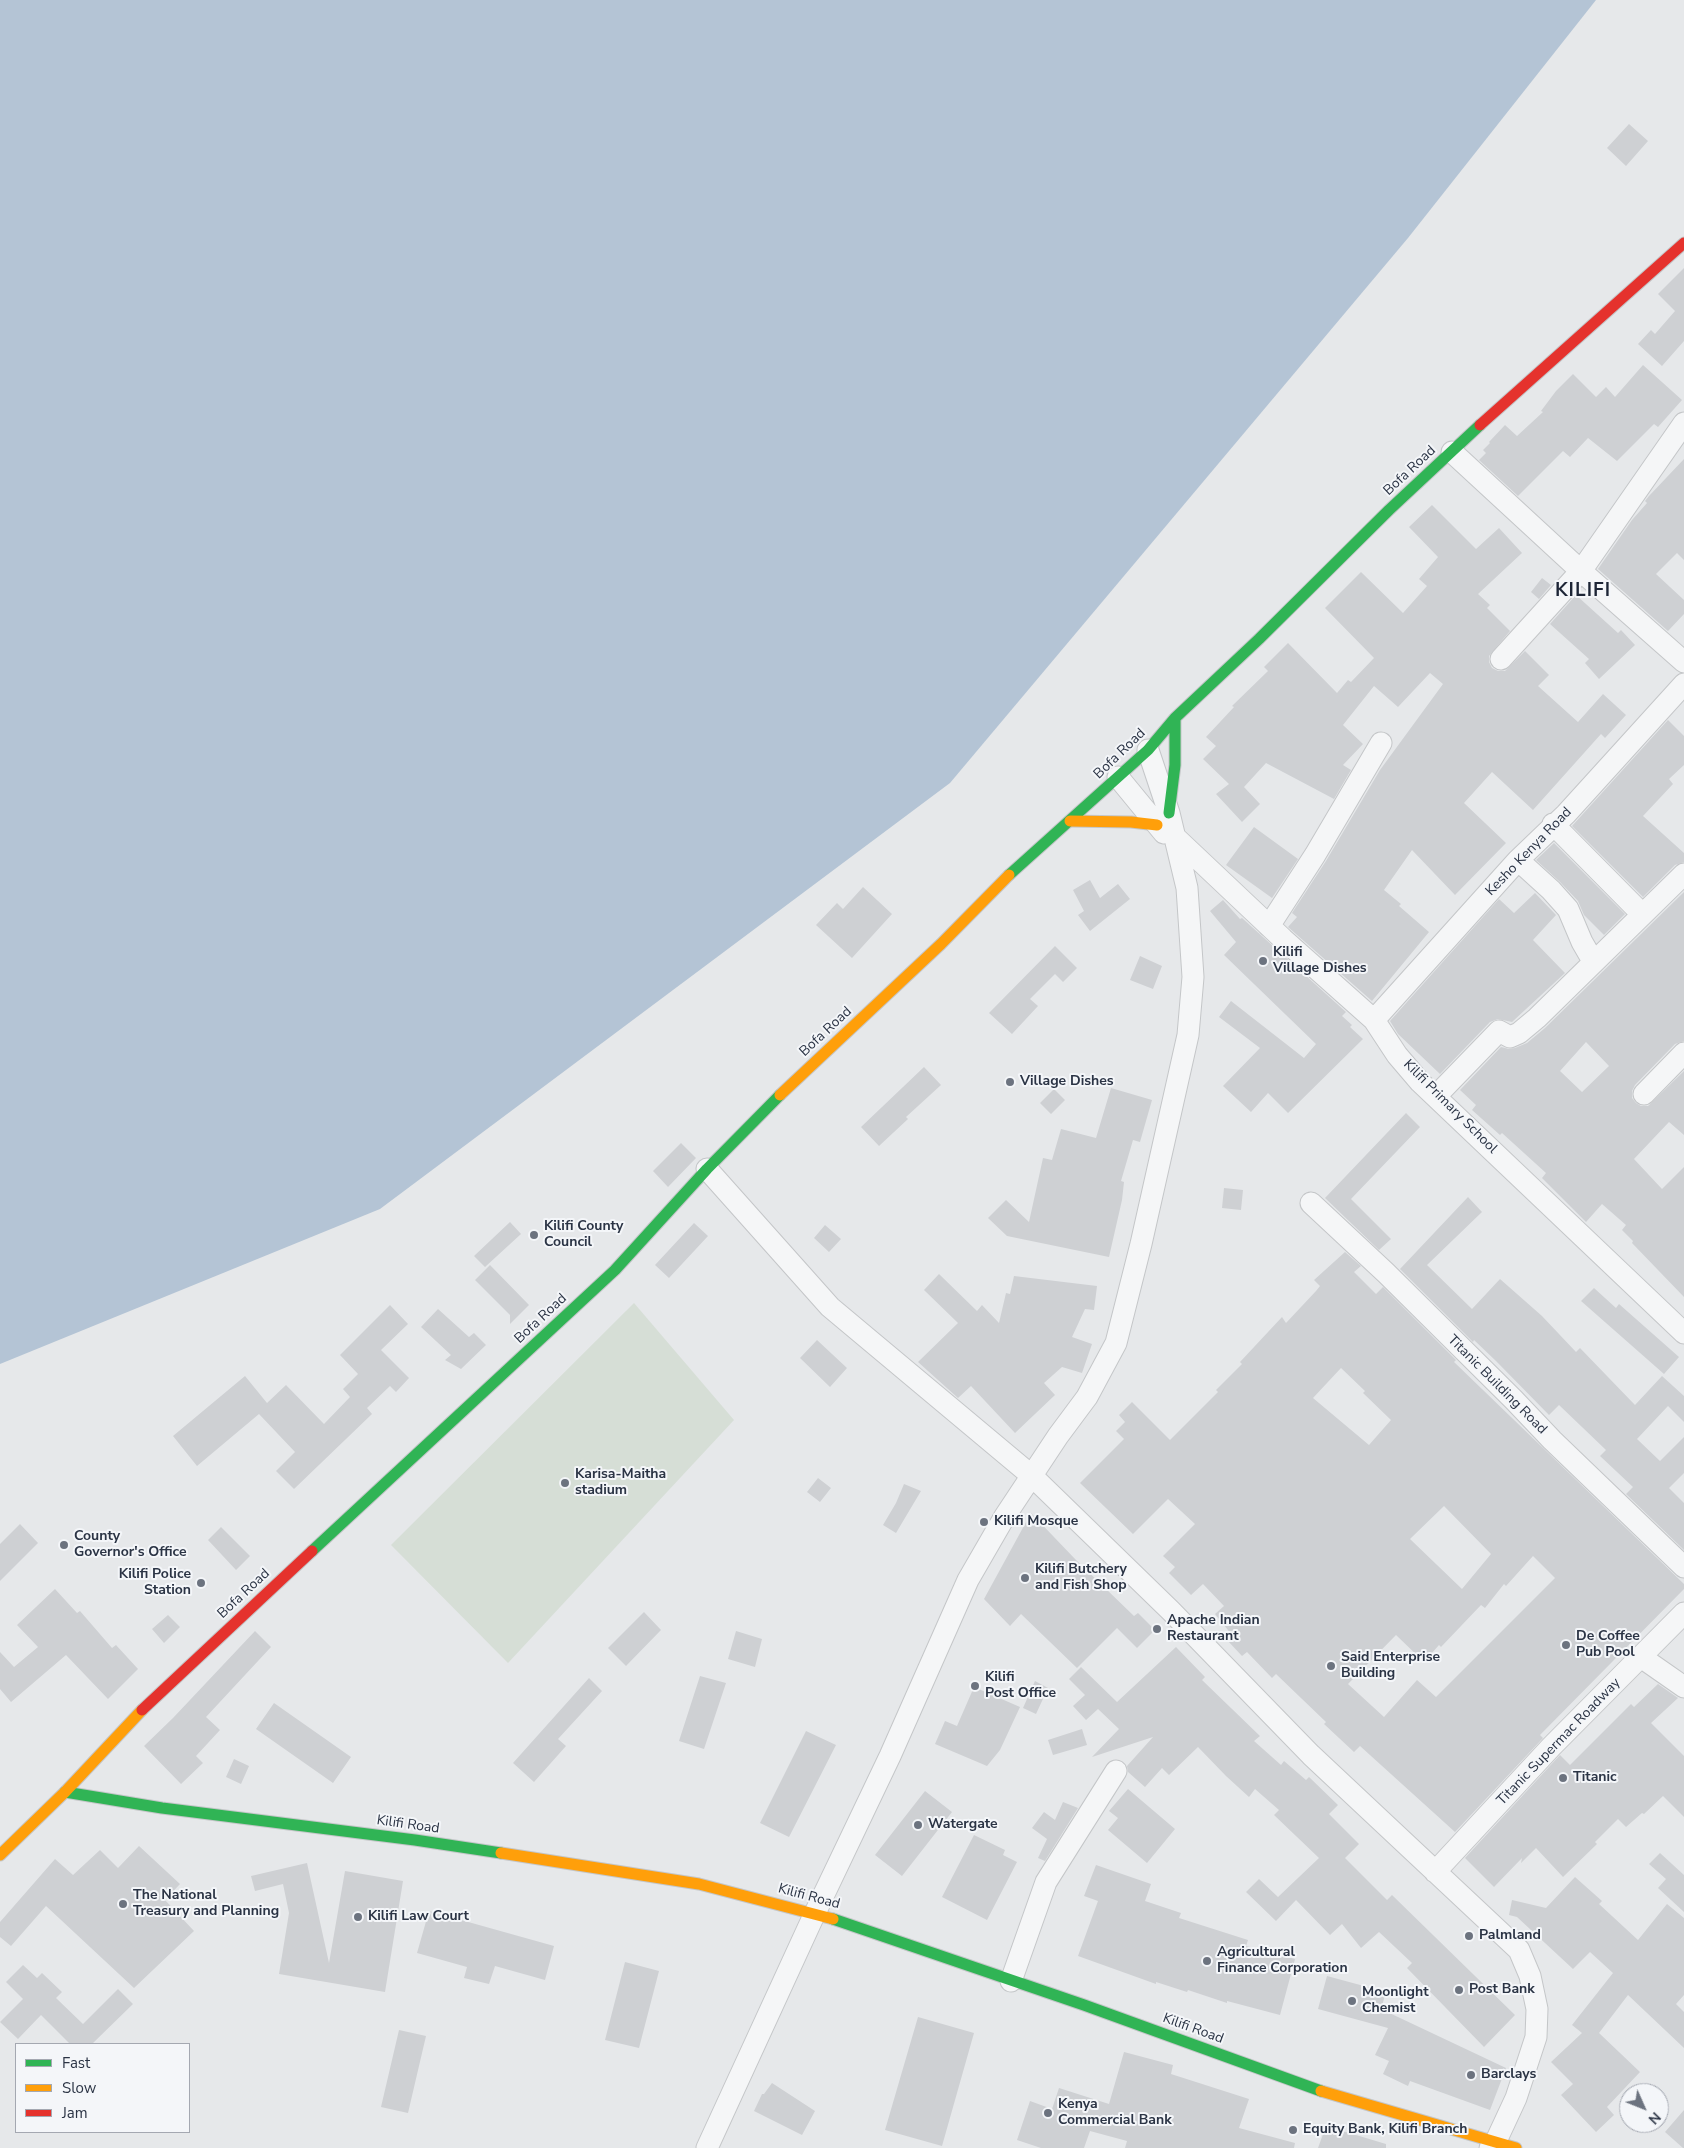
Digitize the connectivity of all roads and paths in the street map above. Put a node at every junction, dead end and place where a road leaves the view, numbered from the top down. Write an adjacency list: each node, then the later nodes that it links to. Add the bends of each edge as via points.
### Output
1 (1684, 242): 3 (street, Bofa Road)
2 (1684, 423): 4 (street)
3 (1452, 452): 4 (street); 8 (street, Bofa Road)
4 (1581, 571): 5 (street); 6 (street)
5 (1501, 659)
6 (1684, 662)
7 (1684, 684): 14 (street, Kesho Kenya Road)
8 (1174, 718): 10 (street, Bofa Road); 12 (street, via 1175,766)
9 (1381, 743): 19 (street)
10 (1148, 750): 11 (street, Bofa Road); 12 (street)
11 (1118, 777): 12 (street, Kilifi Primary School); 13 (street, Bofa Road)
12 (1163, 819): 13 (street); 15 (street, Kilifi Primary School)
13 (1070, 821): 25 (street, Bofa Road, via 1010,874)
14 (1554, 824): 16 (street, Kesho Kenya Road); 18 (street)
15 (1178, 846): 19 (street, Kilifi Primary School); 28 (street, via 1187,888 1193,977 1188,1035 1141,1244 1116,1342 1087,1397)
16 (1518, 860): 20 (street, via 1568,909); 21 (street, Kesho Kenya Road)
17 (1680, 886): 18 (street)
18 (1642, 914): 20 (street)
19 (1269, 926): 21 (street, Kilifi Primary School)
20 (1593, 961): 24 (street, via 1568,990 1519,1033 1510,1036 1499,1030)
21 (1374, 1020): 24 (street, Kilifi Primary School, via 1414,1075)
22 (1684, 1053): 23 (street)
23 (1644, 1094)
24 (1436, 1096): 27 (street, Kilifi Primary School)
25 (707, 1169): 28 (street, via 830,1307); 34 (street, Bofa Road, via 615,1270 153,1698)
26 (1311, 1202): 29 (street, Titanic Building Road)
27 (1684, 1333)
28 (1032, 1476): 36 (street, via 1171,1611 1311,1755); 37 (street, via 968,1580 890,1756)
29 (1684, 1567)
30 (1684, 1613): 31 (street, Titanic Supermac Roadway)
31 (1641, 1657): 32 (street); 36 (street, Titanic Supermac Roadway, via 1551,1747)
32 (1684, 1687)
33 (1116, 1771): 38 (street, via 1046,1882)
34 (65, 1792): 35 (street, Bofa Road); 37 (street, Kilifi Road, via 162,1808 414,1840 699,1884)
35 (0, 1855)
36 (1435, 1872): 39 (street, via 1519,1950 1530,1976 1537,2009 1536,2037)
37 (815, 1913): 38 (street, Kilifi Road); 40 (street)
38 (1011, 1981): 39 (street, Kilifi Road, via 1335,2096)
39 (1501, 2146)
40 (707, 2148)

